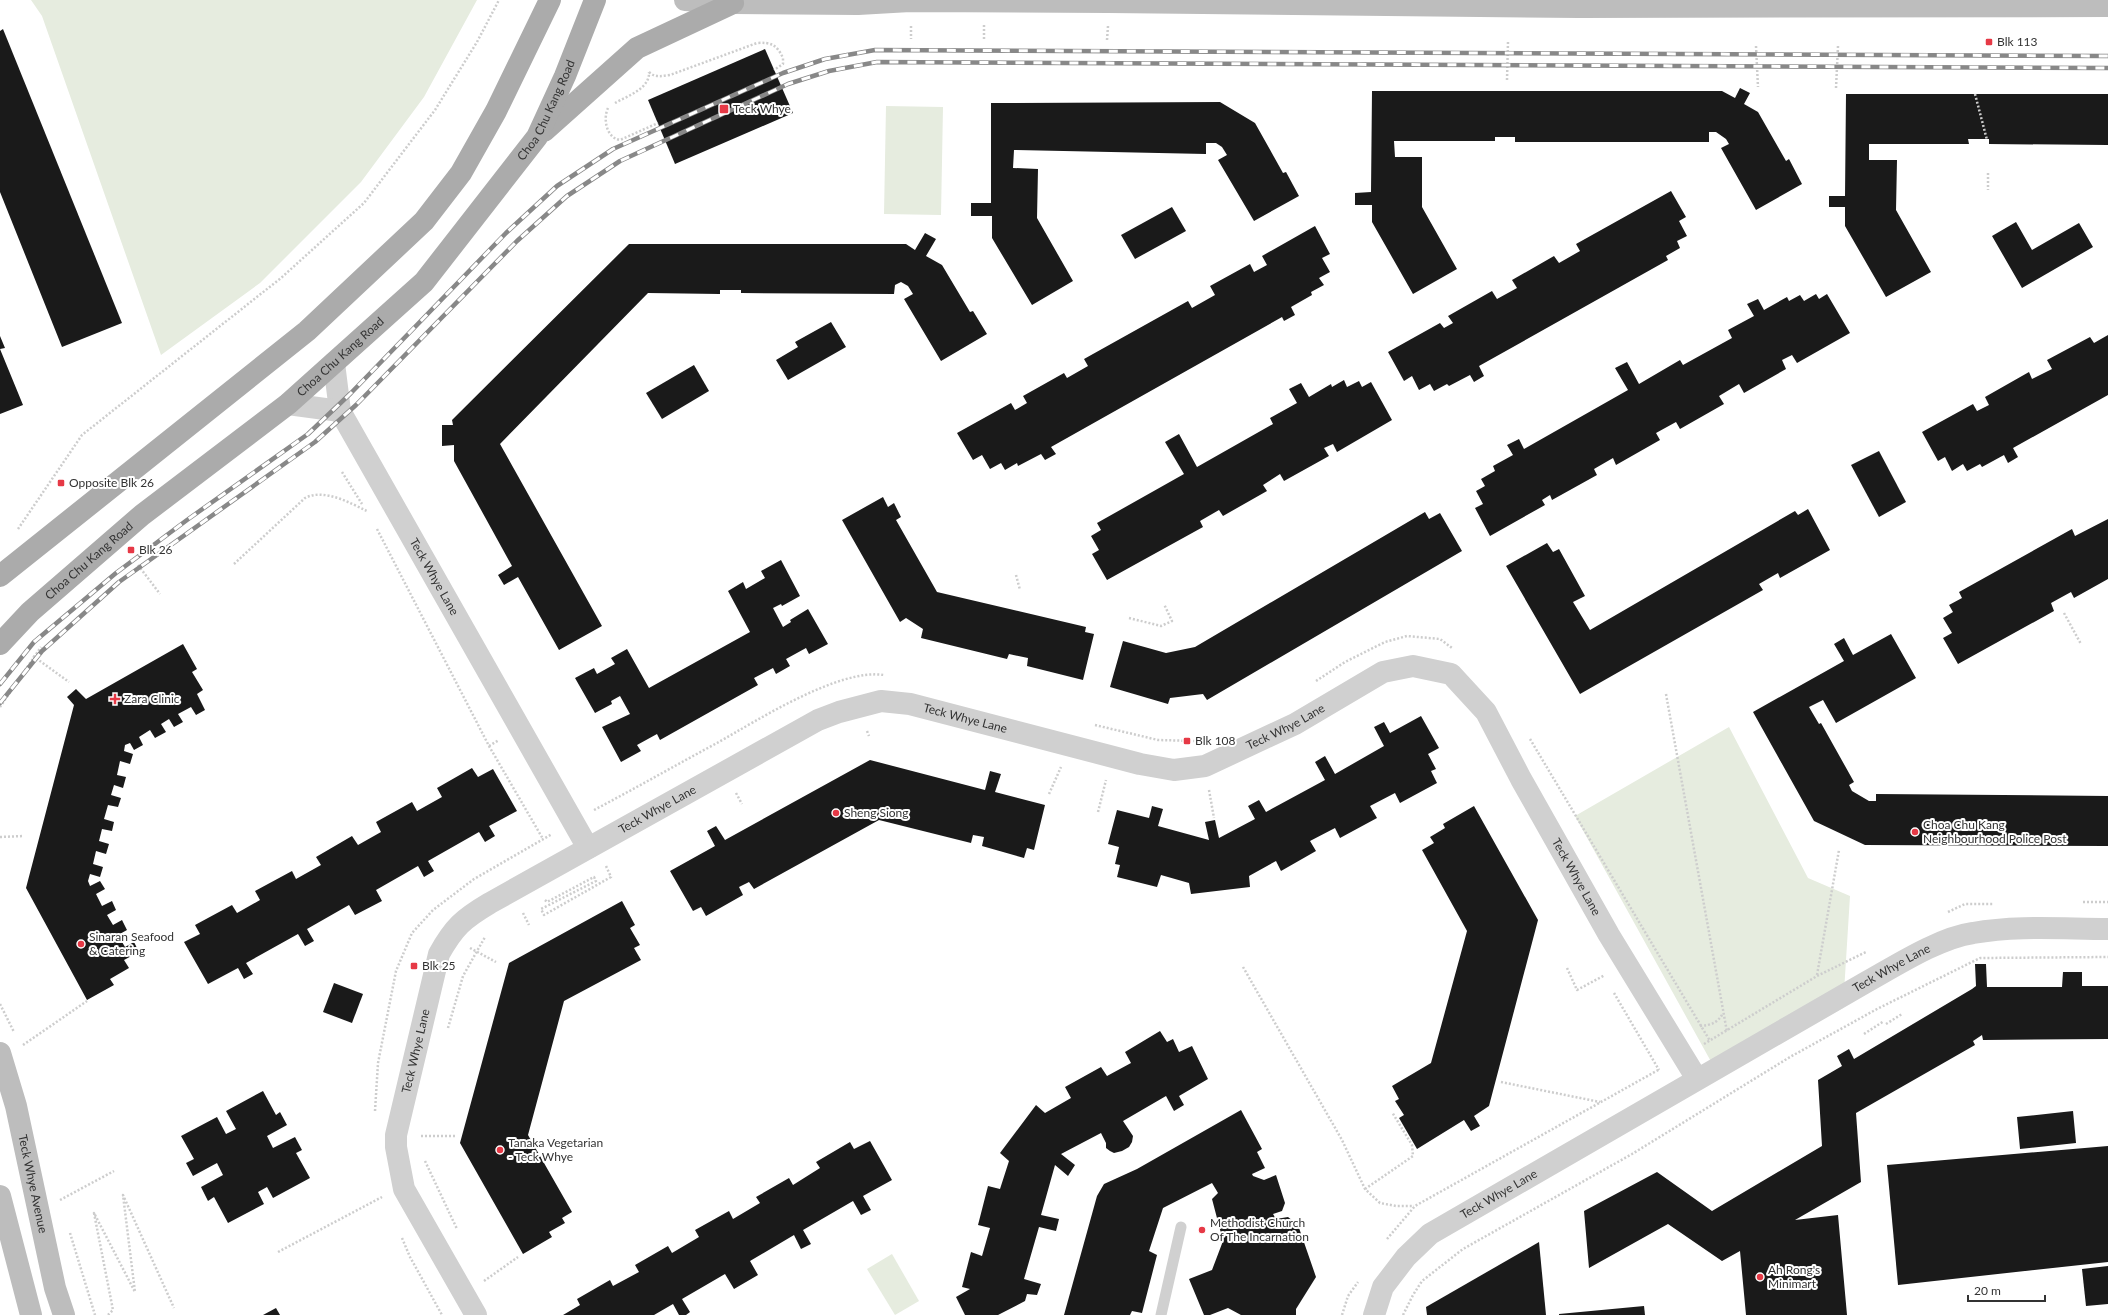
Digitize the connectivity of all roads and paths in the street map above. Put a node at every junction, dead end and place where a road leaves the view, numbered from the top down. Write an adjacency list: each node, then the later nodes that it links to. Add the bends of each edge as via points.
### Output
1 (499, 0): 29 (path, via 477,42 435,110 364,203 281,278 82,435)
2 (550, 0): 33 (main road, via 492,117 461,172 424,221 307,331)
3 (595, 0): 18 (main road, Choa Chu Kang Road)
4 (685, 0): 5 (main road)
5 (733, 3): 6 (main road, via 858,4 910,1); 18 (main road, via 637,48)
6 (1532, 4): 7 (main road)
7 (1561, 4): 8 (main road, via 1826,8)
8 (2108, 6)
9 (1508, 42): 13 (path)
10 (1756, 46): 14 (path)
11 (1838, 46): 15 (path)
12 (774, 70): 17 (path, via 783,64 784,58 780,51 773,44 757,43 670,75 658,76 649,72 646,84 609,106 605,113 605,122 610,134 620,140)
13 (1507, 80)
14 (1758, 87)
15 (1836, 88)
16 (1975, 94): 19 (path)
17 (658, 123)
18 (538, 137): 22 (main road, Choa Chu Kang Road, via 424,282)
19 (1987, 140)
20 (1988, 173): 21 (path)
21 (1988, 190)
22 (334, 363): 23 (main road, Choa Chu Kang Road); 24 (street, Teck Whye Lane)
23 (288, 404): 24 (street); 39 (main road, Choa Chu Kang Road, via 142,515 30,612)
24 (340, 411): 62 (street, Teck Whye Lane)
25 (342, 472): 26 (path)
26 (367, 511): 27 (path); 30 (path, via 342,500 312,494)
27 (371, 517)
28 (374, 524): 65 (path, via 489,746)
29 (16, 530)
30 (234, 564)
31 (138, 565): 35 (path)
32 (1016, 575): 34 (path)
33 (0, 576)
34 (1020, 590)
35 (160, 594)
36 (1164, 604): 38 (path, via 1172,621 1161,626)
37 (2064, 613): 40 (path)
38 (1129, 618)
39 (0, 644)
40 (2081, 644)
41 (41, 647): 43 (path)
42 (1458, 652): 46 (path, via 1440,639 1407,636 1385,642 1345,662)
43 (33, 656): 45 (path); 48 (path)
44 (888, 676): 62 (path, via 875,674 845,680 806,695)
45 (69, 682)
46 (1314, 682)
47 (1666, 694): 91 (path)
48 (0, 707)
49 (1090, 724): 51 (path, via 1158,740)
50 (1526, 733): 93 (path)
51 (1196, 741)
52 (1058, 772): 56 (path)
53 (1104, 788): 60 (path)
54 (743, 789): 57 (path)
55 (1209, 789): 61 (path)
56 (1049, 794)
57 (733, 795)
58 (738, 796): 59 (path)
59 (742, 804)
60 (1098, 812)
61 (1214, 818)
62 (573, 822): 65 (path); 66 (street, Teck Whye Lane)
63 (23, 836): 64 (path)
64 (0, 837)
65 (543, 839): 105 (path, via 474,879 433,910 412,934 396,971 378,1063)
66 (588, 848): 101 (street, Teck Whye Lane, via 818,720 881,701 910,704 1140,764 1174,770 1205,766 1295,724 1383,672 1413,666 1450,674 1486,712 1609,935); 112 (street, Teck Whye Lane, via 468,916 456,927 439,954 396,1135)
67 (1839, 850): 87 (path)
68 (606, 865): 69 (path)
69 (599, 868)
70 (608, 869): 72 (path, via 611,877 544,915 541,910 596,881 594,877 547,902)
71 (579, 880): 72 (path)
72 (545, 900): 73 (path)
73 (539, 903)
74 (528, 909): 75 (path)
75 (522, 912): 76 (path); 77 (path)
76 (516, 916)
77 (529, 925)
78 (2108, 929): 101 (street, Teck Whye Lane, via 2025,929 1972,933 1929,948)
79 (485, 936): 80 (path)
80 (476, 951): 82 (path); 96 (path, via 463,976)
81 (2108, 957): 133 (path, via 1980,958 1877,1009 1790,1057 1632,1154 1463,1249 1422,1280)
82 (496, 962)
83 (1243, 967): 113 (path, via 1342,1140)
84 (1567, 968): 86 (path, via 1577,990)
85 (1600, 969): 86 (path)
86 (1603, 976): 88 (path)
87 (1817, 976)
88 (1607, 983)
89 (1611, 989): 100 (path)
90 (87, 1001): 98 (path)
91 (1723, 1012): 93 (path, via 1720,1020); 94 (path)
92 (1902, 1014): 95 (path)
93 (1700, 1026): 97 (path)
94 (1726, 1032)
95 (1864, 1034)
96 (447, 1035)
97 (1710, 1041)
98 (21, 1047)
99 (0, 1053): 127 (main road, Teck Whye Avenue, via 16,1106 55,1288)
100 (1659, 1070)
101 (1697, 1079): 132 (street, Teck Whye Lane, via 1430,1234 1406,1257 1383,1287)
102 (1501, 1082): 103 (path)
103 (1600, 1102)
104 (1392, 1112): 113 (path, via 1412,1145 1412,1156)
105 (375, 1116)
106 (421, 1130): 107 (path)
107 (420, 1136): 108 (path); 109 (path)
108 (458, 1136)
109 (421, 1142)
110 (422, 1156): 118 (path)
111 (114, 1171): 115 (path)
112 (404, 1189): 120 (path, via 384,1196); 130 (street, Teck Whye Lane)
113 (1365, 1189): 116 (path, via 1380,1203)
114 (0, 1196): 126 (main road)
115 (60, 1200)
116 (1415, 1206)
117 (1181, 1227): 131 (lane)
118 (459, 1234)
119 (401, 1237): 129 (path)
120 (278, 1252)
121 (518, 1257): 123 (path)
122 (479, 1275): 123 (path)
123 (482, 1282): 124 (path)
124 (487, 1289)
125 (174, 1308): 128 (path, via 123,1195 135,1292 94,1213 113,1310)
126 (31, 1315)
127 (64, 1315)
128 (108, 1315)
129 (442, 1315)
130 (476, 1315)
131 (1161, 1315)
132 (1374, 1315)
133 (1403, 1315)

